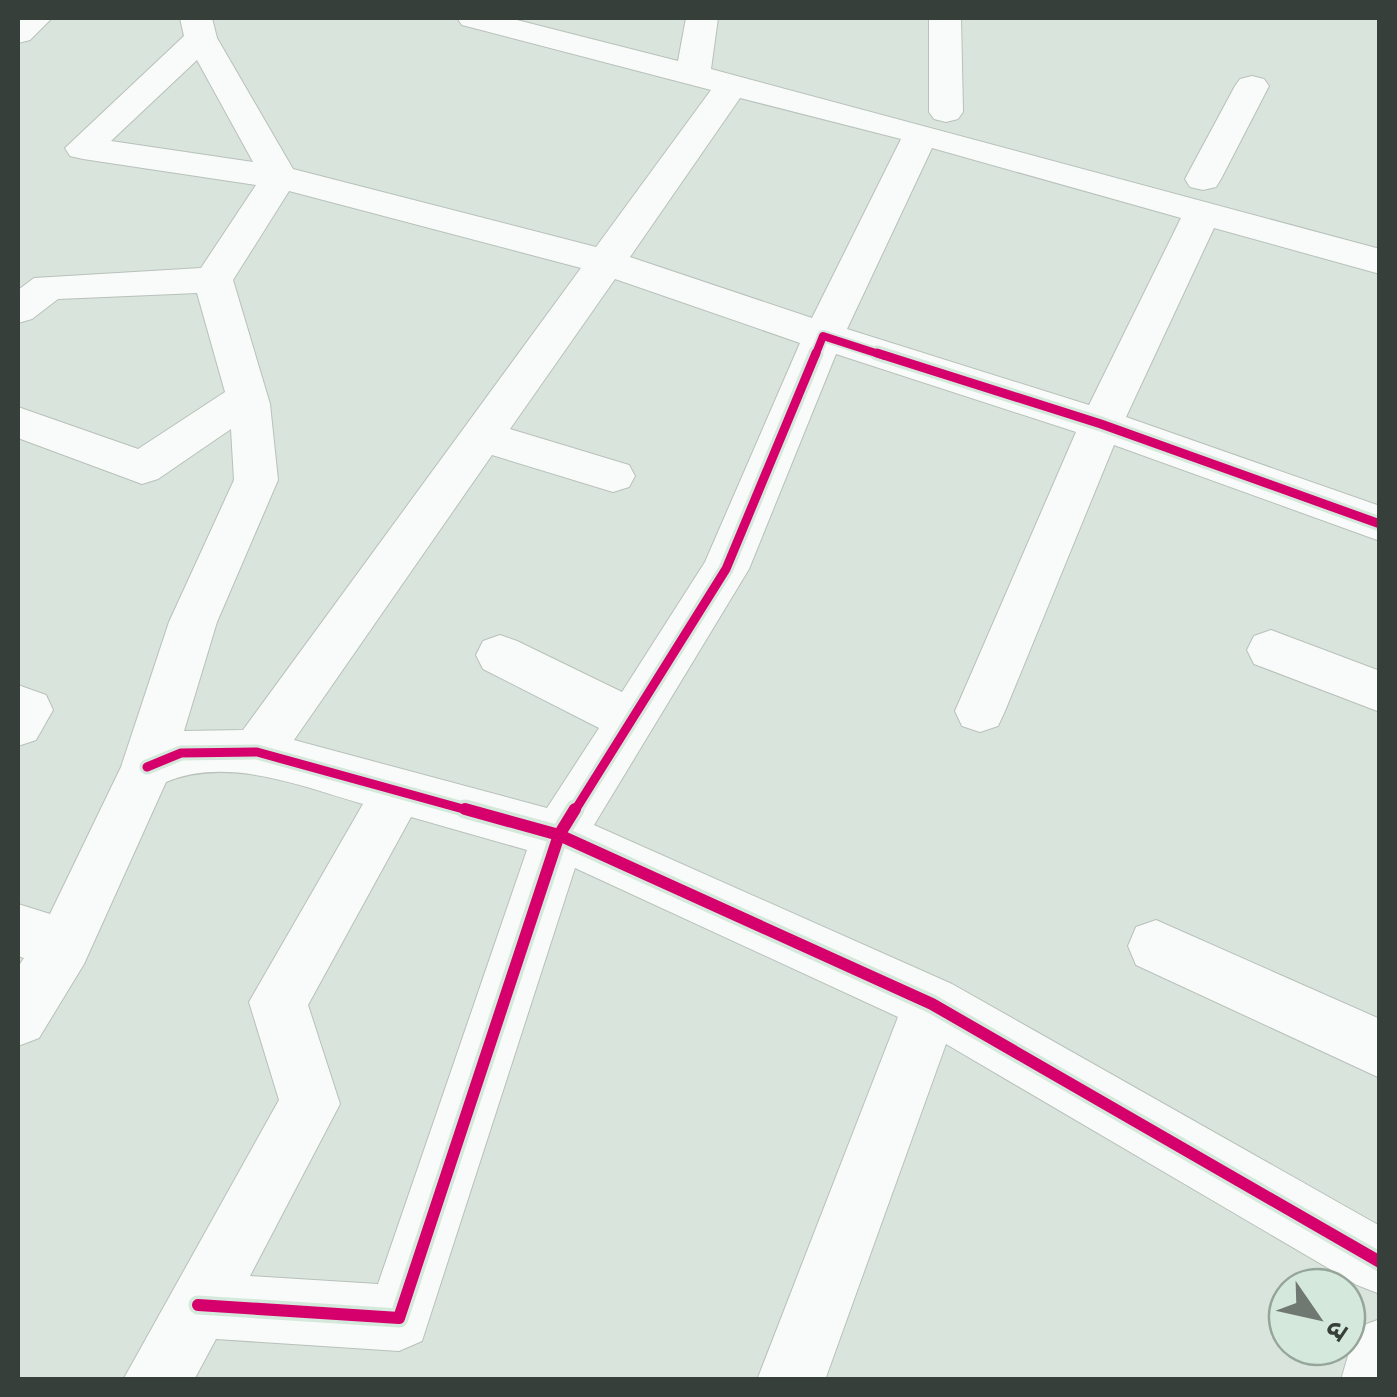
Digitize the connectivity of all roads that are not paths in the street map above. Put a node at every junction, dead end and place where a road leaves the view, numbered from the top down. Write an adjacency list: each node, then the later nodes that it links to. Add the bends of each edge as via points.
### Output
1 (36, 18): 6 (street)
2 (474, 18): 7 (street)
3 (571, 18): 7 (street)
4 (945, 18): 9 (street)
5 (199, 28): 10 (street); 10 (street, via 83,148)
6 (18, 33)
7 (705, 57): 9 (street); 9 (street); 13 (street)
8 (1252, 86): 11 (street)
9 (933, 123): 11 (street); 17 (street)
10 (279, 177): 13 (street); 15 (street)
11 (1203, 195): 12 (street); 14 (street); 20 (street)
12 (1380, 235)
13 (606, 262): 17 (street); 21 (street)
14 (1380, 262)
15 (213, 280): 16 (street, via 48,287); 18 (street)
16 (18, 310)
17 (824, 336): 20 (street); 29 (street, via 726,569)
18 (245, 398): 19 (street, via 142,468); 31 (street, via 256,480 193,622)
19 (18, 422)
20 (1101, 424): 23 (street); 28 (street)
21 (482, 436): 22 (street); 31 (street)
22 (613, 476)
23 (1380, 524)
24 (1270, 650): 26 (street)
25 (500, 655): 29 (street)
26 (1380, 692)
27 (18, 706): 30 (street, via 28,710)
28 (980, 710)
29 (632, 720): 33 (street)
30 (18, 725)
31 (198, 756): 32 (street); 34 (street)
32 (400, 789): 33 (street); 40 (street, via 278,1002 310,1104)
33 (559, 835): 36 (street); 40 (street, via 400,1318)
34 (41, 938): 37 (street)
35 (1156, 946): 38 (street)
36 (932, 1004): 39 (street); 43 (street)
37 (18, 1018)
38 (1380, 1049)
39 (1380, 1262)
40 (198, 1305): 42 (street)
41 (1380, 1352): 44 (street)
42 (157, 1380)
43 (791, 1380)
44 (1375, 1380)

